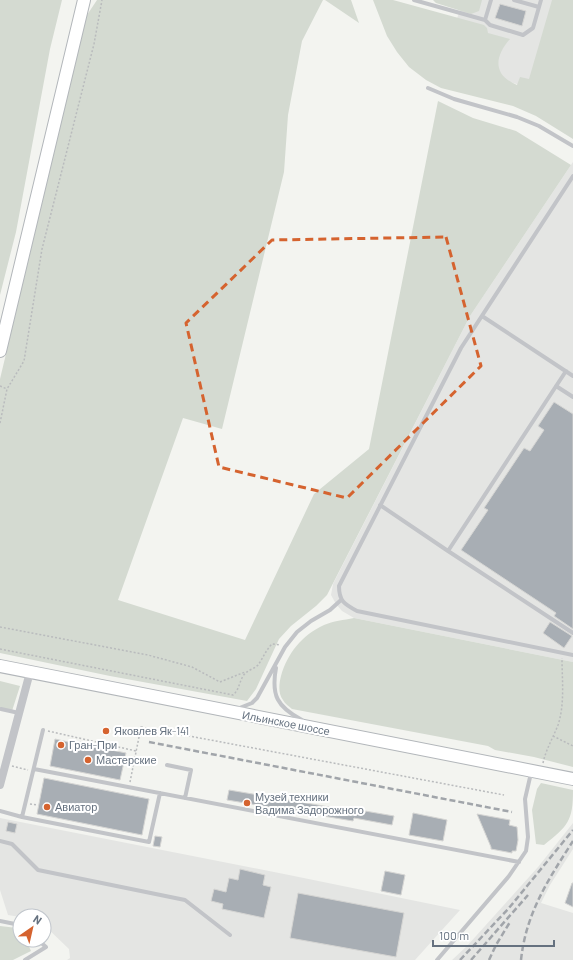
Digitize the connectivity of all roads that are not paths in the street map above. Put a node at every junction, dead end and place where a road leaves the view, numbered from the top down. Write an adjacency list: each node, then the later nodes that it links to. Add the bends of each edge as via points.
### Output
1 (84, 0): 12 (main road)
2 (414, 0): 7 (lane)
3 (491, 0): 7 (lane)
4 (516, 0): 6 (lane)
5 (541, 0): 6 (lane)
6 (539, 7): 7 (lane, via 534,28 523,35 490,25)
7 (485, 20)
8 (428, 88): 9 (lane, via 454,99 517,116)
9 (573, 146)
10 (573, 176): 11 (lane)
11 (482, 316): 13 (lane); 17 (lane, via 461,348)
12 (0, 351)
13 (566, 371): 14 (lane); 15 (lane)
14 (573, 376)
15 (556, 386): 16 (lane); 18 (lane)
16 (573, 397)
17 (380, 506): 18 (lane); 19 (lane, via 339,586)
18 (448, 551): 20 (lane)
19 (341, 600): 21 (lane, via 357,611); 22 (lane, via 297,632 285,647)
20 (573, 633)
21 (573, 655)
22 (277, 664): 26 (lane, via 252,703); 28 (lane, via 274,688 279,703 285,710)
23 (0, 666): 24 (main road, Ильинское шоссе)
24 (30, 672): 26 (main road, Ильинское шоссе); 27 (street)
25 (1, 708): 27 (lane)
26 (229, 711): 28 (main road, Ильинское шоссе)
27 (19, 713): 34 (street)
28 (317, 729): 32 (main road, Ильинское шоссе)
29 (43, 730): 31 (lane)
30 (167, 765): 36 (lane, via 191,770)
31 (34, 770): 35 (lane); 38 (lane)
32 (536, 772): 33 (main road, Ильинское шоссе); 40 (lane, via 526,799 526,851)
33 (573, 779)
34 (0, 785)
35 (160, 793): 36 (lane); 38 (lane, via 149,842)
36 (185, 798): 40 (lane)
37 (0, 811): 38 (lane)
38 (22, 816)
39 (0, 841): 43 (lane, via 12,844 38,870 185,900)
40 (519, 862): 46 (lane)
41 (0, 921): 42 (lane)
42 (12, 923)
43 (230, 934)
44 (44, 948): 45 (lane)
45 (25, 960)
46 (437, 960)

